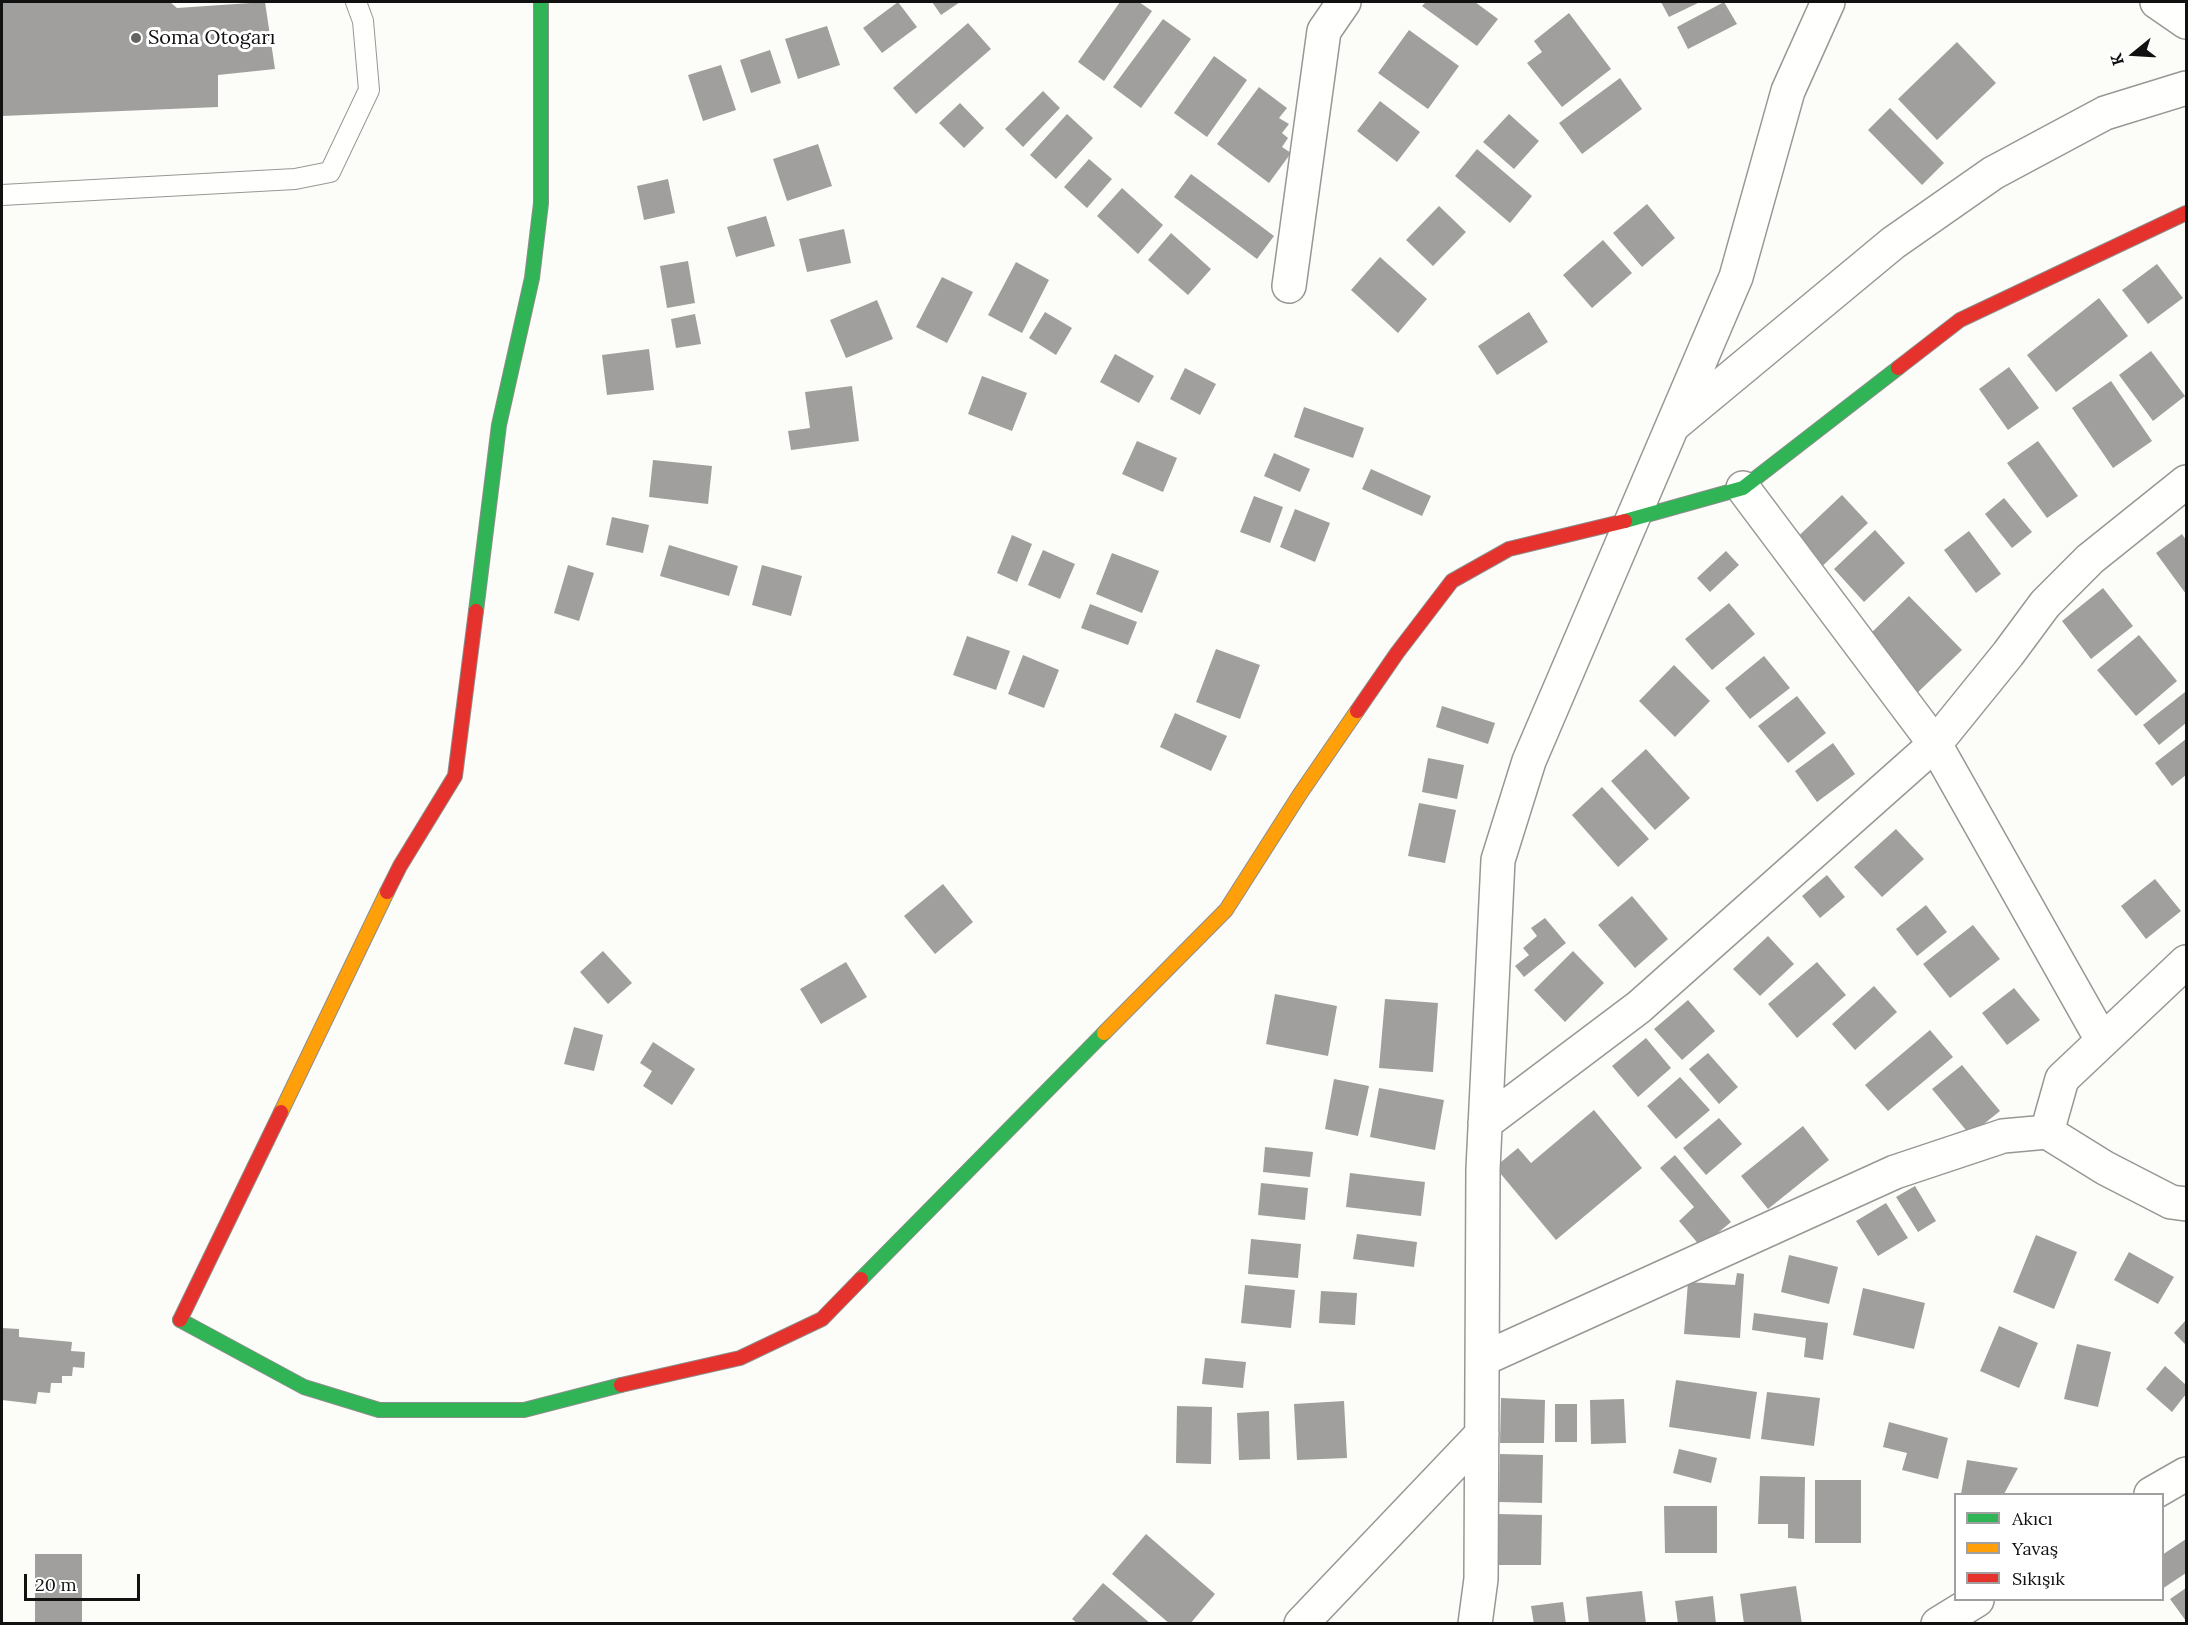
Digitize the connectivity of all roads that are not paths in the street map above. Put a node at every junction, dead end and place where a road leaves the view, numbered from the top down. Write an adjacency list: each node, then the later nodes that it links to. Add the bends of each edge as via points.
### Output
1 (356, 2): 8 (lane, via 363,21 369,90 330,172 295,179)
2 (541, 2): 14 (street, via 541,203 532,278 499,425 455,776 400,866 180,1320 304,1387 379,1410 524,1410 740,1358 822,1319 1226,910 1332,747 1452,581 1509,549)
3 (1344, 2): 10 (street, via 1324,31)
4 (1828, 2): 11 (street, via 1788,91 1736,277)
5 (2157, 2): 6 (street)
6 (2187, 22)
7 (2187, 88): 11 (street, via 2105,113 1993,173 1893,243)
8 (2, 195)
9 (2187, 213): 13 (street, via 1960,321)
10 (1289, 286)
11 (1673, 426): 14 (street)
12 (2187, 482): 15 (street, via 2090,559 2045,604)
13 (1743, 488): 14 (street); 15 (street)
14 (1633, 519): 18 (street, via 1529,761 1498,860)
15 (1935, 744): 17 (street); 18 (street, via 1639,1006)
16 (2187, 962): 17 (street)
17 (2102, 1040): 19 (street, via 2062,1079)
18 (1485, 1122): 21 (street)
19 (2047, 1132): 20 (street, via 2171,1202); 21 (street, via 2003,1136 1895,1172)
20 (2187, 1204)
21 (1484, 1359): 22 (street)
22 (1482, 1434): 26 (street); 27 (street, via 1481,1579)
23 (2187, 1474): 24 (street)
24 (2153, 1493)
25 (1974, 1601): 28 (street)
26 (1301, 1623)
27 (1475, 1623)
28 (1940, 1623)

